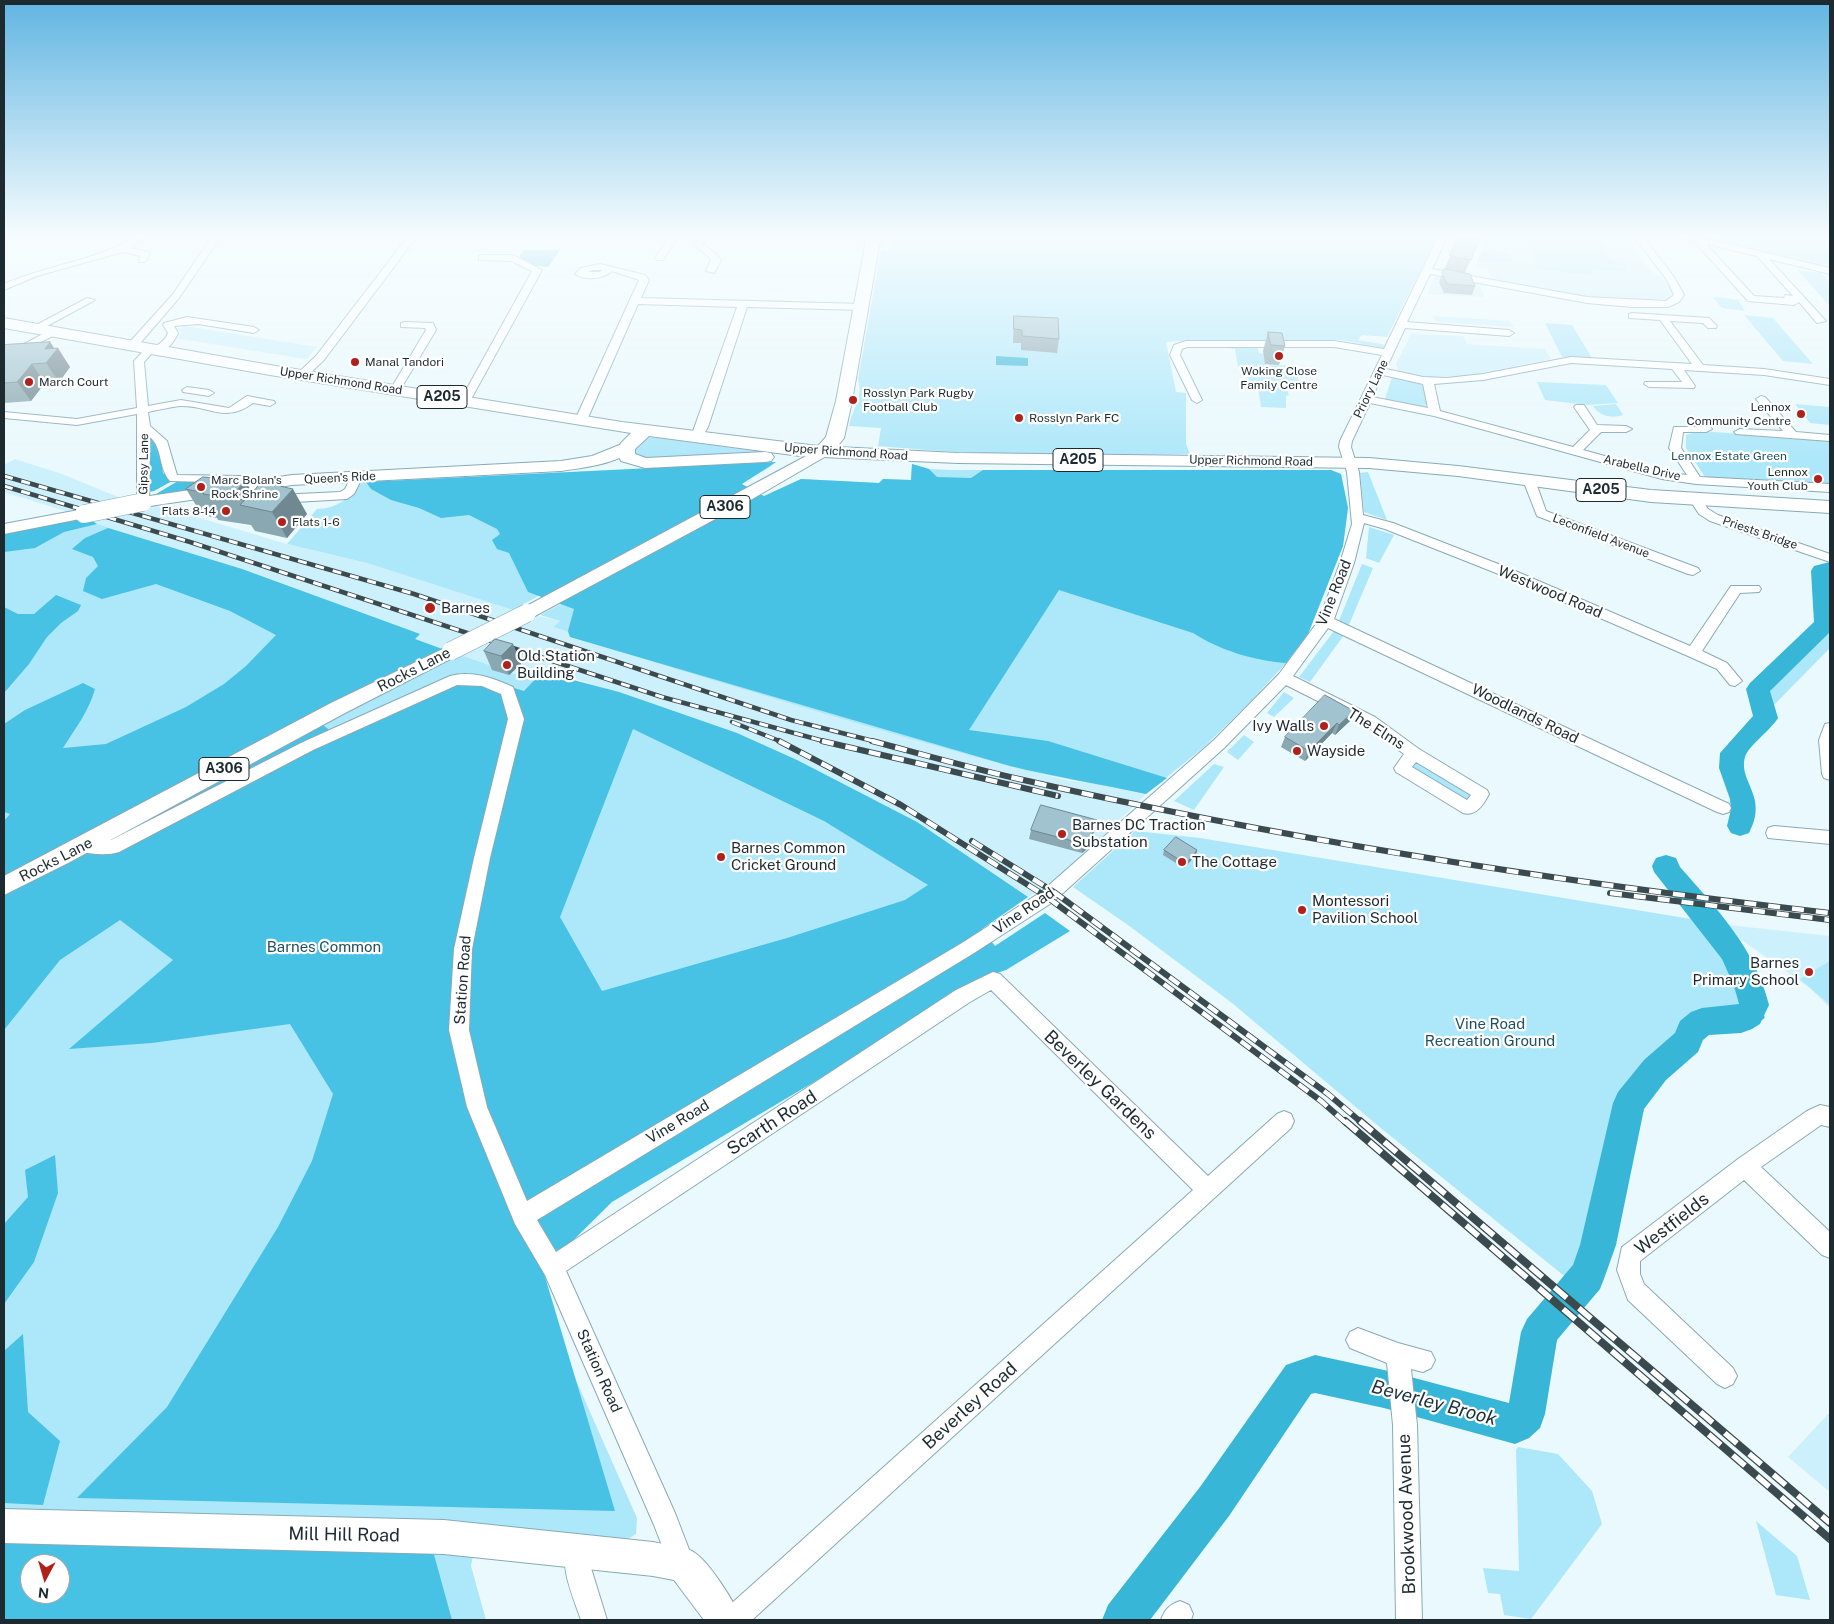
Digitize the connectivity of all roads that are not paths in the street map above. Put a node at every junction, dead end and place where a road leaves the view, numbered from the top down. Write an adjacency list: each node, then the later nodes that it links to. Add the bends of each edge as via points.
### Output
1 (69, 311): 19 (street)
2 (163, 311): 23 (street)
3 (176, 311): 14 (street, via 171,318)
4 (356, 311): 33 (street, via 320,358)
5 (514, 311): 42 (street)
6 (631, 311): 50 (street)
7 (741, 311): 58 (street)
8 (861, 311): 62 (highway, A306, via 836,434 833,442)
9 (1408, 311): 16 (street, Priory Lane)
10 (1808, 311): 18 (street, via 1819,324)
11 (1662, 318): 12 (street, via 1632,316); 17 (street, via 1706,320); 29 (street)
12 (1634, 319)
13 (4, 322): 19 (highway, Upper Richmond Road / A205)
14 (175, 322): 20 (street, via 200,321); 25 (street, via 168,325 173,333 169,342)
15 (405, 325): 38 (street, via 429,325 431,330)
16 (1401, 325): 22 (street); 26 (street, Priory Lane)
17 (1712, 326)
18 (1830, 327)
19 (34, 329): 21 (highway, Upper Richmond Road / A205)
20 (254, 330)
21 (52, 332): 23 (highway, Upper Richmond Road / A205); 27 (street)
22 (1509, 333)
23 (132, 346): 25 (highway, Upper Richmond Road / A205)
24 (1355, 347): 26 (street); 43 (street, via 1195,343 1181,346 1175,352 1175,358)
25 (153, 350): 33 (highway, Upper Richmond Road / A205); 47 (street, Gipsy Lane, via 139,361)
26 (1387, 356): 30 (street, Priory Lane)
27 (4, 359)
28 (1675, 366): 29 (street); 34 (street, via 1571,360 1486,377); 36 (street, via 1690,386)
29 (1699, 368): 32 (street)
30 (1380, 370): 34 (street); 40 (street, Priory Lane)
31 (1830, 370): 32 (street, via 1791,368)
32 (1786, 374): 35 (street)
33 (302, 375): 38 (highway, Upper Richmond Road / A205)
34 (1428, 381): 48 (street)
35 (1830, 382)
36 (1649, 384)
37 (192, 390): 39 (street); 44 (street)
38 (395, 390): 42 (highway, Upper Richmond Road / A205)
39 (209, 393)
40 (1367, 399): 48 (street, Arabella Drive); 63 (street, Priory Lane, via 1346,442)
41 (1762, 399): 57 (street)
42 (465, 400): 50 (highway, Upper Richmond Road / A205)
43 (1197, 400)
44 (181, 403): 45 (street, via 230,411 248,400); 47 (street)
45 (270, 403)
46 (1580, 408): 52 (street)
47 (143, 409): 49 (street, via 77,422); 51 (street, Gipsy Lane)
48 (1435, 413): 61 (street, Arabella Drive)
49 (4, 415)
50 (581, 420): 54 (highway, Upper Richmond Road / A205)
51 (144, 427): 67 (street, Gipsy Lane, via 161,441 168,473 174,478); 72 (street, Gipsy Lane)
52 (1594, 428): 55 (street); 61 (street, Arabella Drive, via 1596,431)
53 (1706, 429): 69 (street, via 1678,429 1675,448)
54 (645, 430): 58 (highway, Upper Richmond Road / A205); 60 (highway, Queen's Ride)
55 (1626, 430)
56 (1740, 432): 57 (street)
57 (1792, 435): 59 (street)
58 (697, 437): 62 (highway, Upper Richmond Road / A205)
59 (1830, 438)
60 (627, 446): 64 (highway, Queen's Ride / A205, via 627,457); 65 (main road, Queen's Ride, via 601,460)
61 (1575, 451): 69 (street, Arabella Drive, via 1662,475)
62 (822, 452): 63 (highway, Upper Richmond Road / A205, via 977,458); 64 (highway, Queen's Ride / A205); 90 (main road, Rocks Lane / A306, bridge, via 741,499 273,742)
63 (1349, 462): 68 (highway, Upper Richmond Road / A205); 75 (street, Vine Road, via 1355,482)
64 (646, 463): 65 (main road, Queen's Ride)
65 (561, 466): 66 (main road, Queen's Ride)
66 (357, 476): 72 (main road, Queen's Ride, via 253,485); 73 (street, via 350,491 343,496)
67 (240, 480)
68 (1529, 480): 71 (highway, Upper Richmond Road / A205); 78 (street, Leconfield Avenue, via 1541,513)
69 (1696, 480): 70 (street, Arabella Drive)
70 (1830, 488)
71 (1696, 500): 74 (highway, A205); 77 (street, Priests Bridge, via 1703,511 1714,518)
72 (143, 502): 76 (main road, Queen's Ride, bridge)
73 (269, 502)
74 (1830, 508)
75 (1358, 517): 80 (street, Vine Road, via 1347,564); 81 (street, Westwood Road, via 1501,570)
76 (4, 529)
77 (1830, 558)
78 (1693, 571)
79 (1754, 589): 81 (street, via 1736,589)
80 (1326, 621): 82 (street, Vine Road); 87 (street, Woodlands Road)
81 (1693, 653): 83 (street, Westwood Road, via 1722,666)
82 (1284, 678): 85 (street, The Elms, via 1370,721); 97 (street, Vine Road, via 1219,744 1047,897)
83 (1736, 681)
84 (1830, 728): 86 (street, via 1827,740)
85 (1414, 753): 85 (street, The Elms, via 1481,794 1469,809 1402,768)
86 (1830, 774)
87 (1722, 808)
88 (1774, 833): 89 (street)
89 (1830, 838)
90 (84, 846): 91 (main road, Rocks Lane / A306); 97 (street, Station Road, via 113,847 308,746 455,680 476,679 508,692 516,719 463,949 459,1030 477,1107)
91 (4, 886)
92 (993, 980): 96 (street, Beverley Gardens); 99 (street, Scarth Road, via 963,996)
93 (1830, 1116): 95 (street, Westfields, via 1814,1118)
94 (1284, 1121): 96 (street)
95 (1745, 1166): 98 (street); 103 (street, Westfields, via 1630,1256 1627,1266 1636,1292)
96 (1207, 1189): 109 (street, Beverley Road)
97 (523, 1216): 99 (street, Station Road)
98 (1830, 1247)
99 (553, 1267): 106 (street, Station Road)
100 (1358, 1340): 101 (street)
101 (1398, 1355): 102 (street); 110 (street, Brookwood Avenue, via 1405,1425)
102 (1422, 1360)
103 (1725, 1376)
104 (4, 1526): 105 (main road, Mill Hill Road, via 444,1537)
105 (577, 1550): 106 (main road, Mill Hill Road); 107 (street, via 578,1568)
106 (682, 1565): 108 (main road, Station Road)
107 (594, 1620)
108 (725, 1620)
109 (732, 1620)
110 (1409, 1620)

